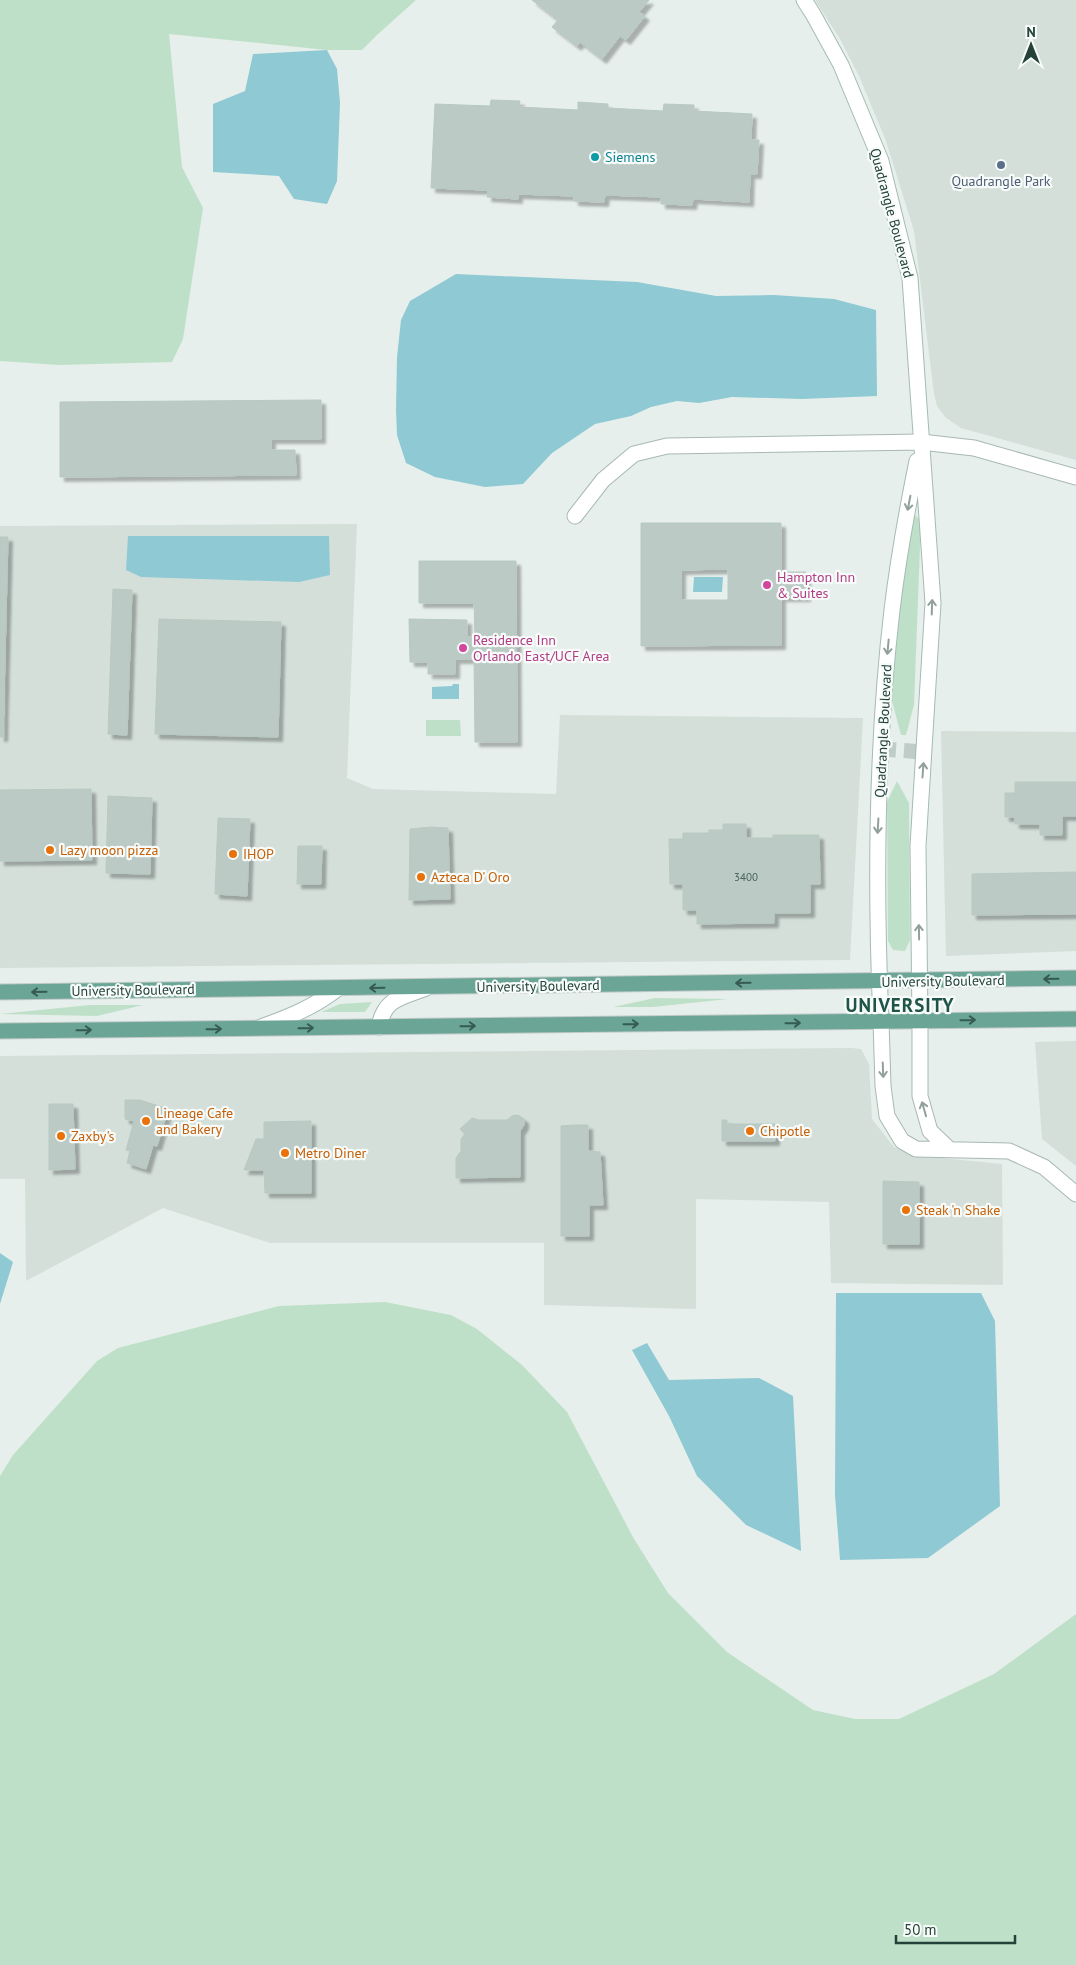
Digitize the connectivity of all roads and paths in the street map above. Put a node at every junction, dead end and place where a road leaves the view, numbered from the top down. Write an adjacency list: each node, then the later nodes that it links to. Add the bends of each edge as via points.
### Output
1 (804, 0): 2 (street, Quadrangle Boulevard, via 841,65 880,161 910,278)
2 (921, 442): 3 (street, via 974,448); 4 (street, via 667,446 634,454 603,480); 6 (street, Quadrangle Boulevard, one-way to 2, via 918,846 933,603); 7 (street, Quadrangle Boulevard, one-way to 7, via 902,538 884,690 877,848)
3 (1076, 477)
4 (575, 516)
5 (1076, 978): 6 (main road, University Boulevard, one-way to 6)
6 (920, 981): 7 (main road, University Boulevard); 12 (street, Quadrangle Boulevard)
7 (879, 982): 8 (main road, University Boulevard, one-way to 8); 13 (street, Quadrangle Boulevard)
8 (426, 988): 9 (main road, University Boulevard, one-way to 9); 14 (street, via 390,1003 382,1013)
9 (337, 989): 10 (main road, University Boulevard, one-way to 10); 15 (street, via 304,1011)
10 (0, 992)
11 (1076, 1019): 12 (main road, one-way to 11)
12 (920, 1020): 13 (main road); 17 (street, Quadrangle Boulevard, one-way to 12, via 930,1131 920,1096)
13 (881, 1022): 14 (main road, one-way to 13); 17 (street, Quadrangle Boulevard, one-way to 17, via 887,1116 902,1141 916,1149)
14 (379, 1027): 15 (main road, one-way to 14)
15 (257, 1029): 16 (main road, one-way to 15)
16 (0, 1031)
17 (949, 1149): 18 (street, Quadrangle Boulevard, via 1009,1151 1044,1167)
18 (1076, 1194)

